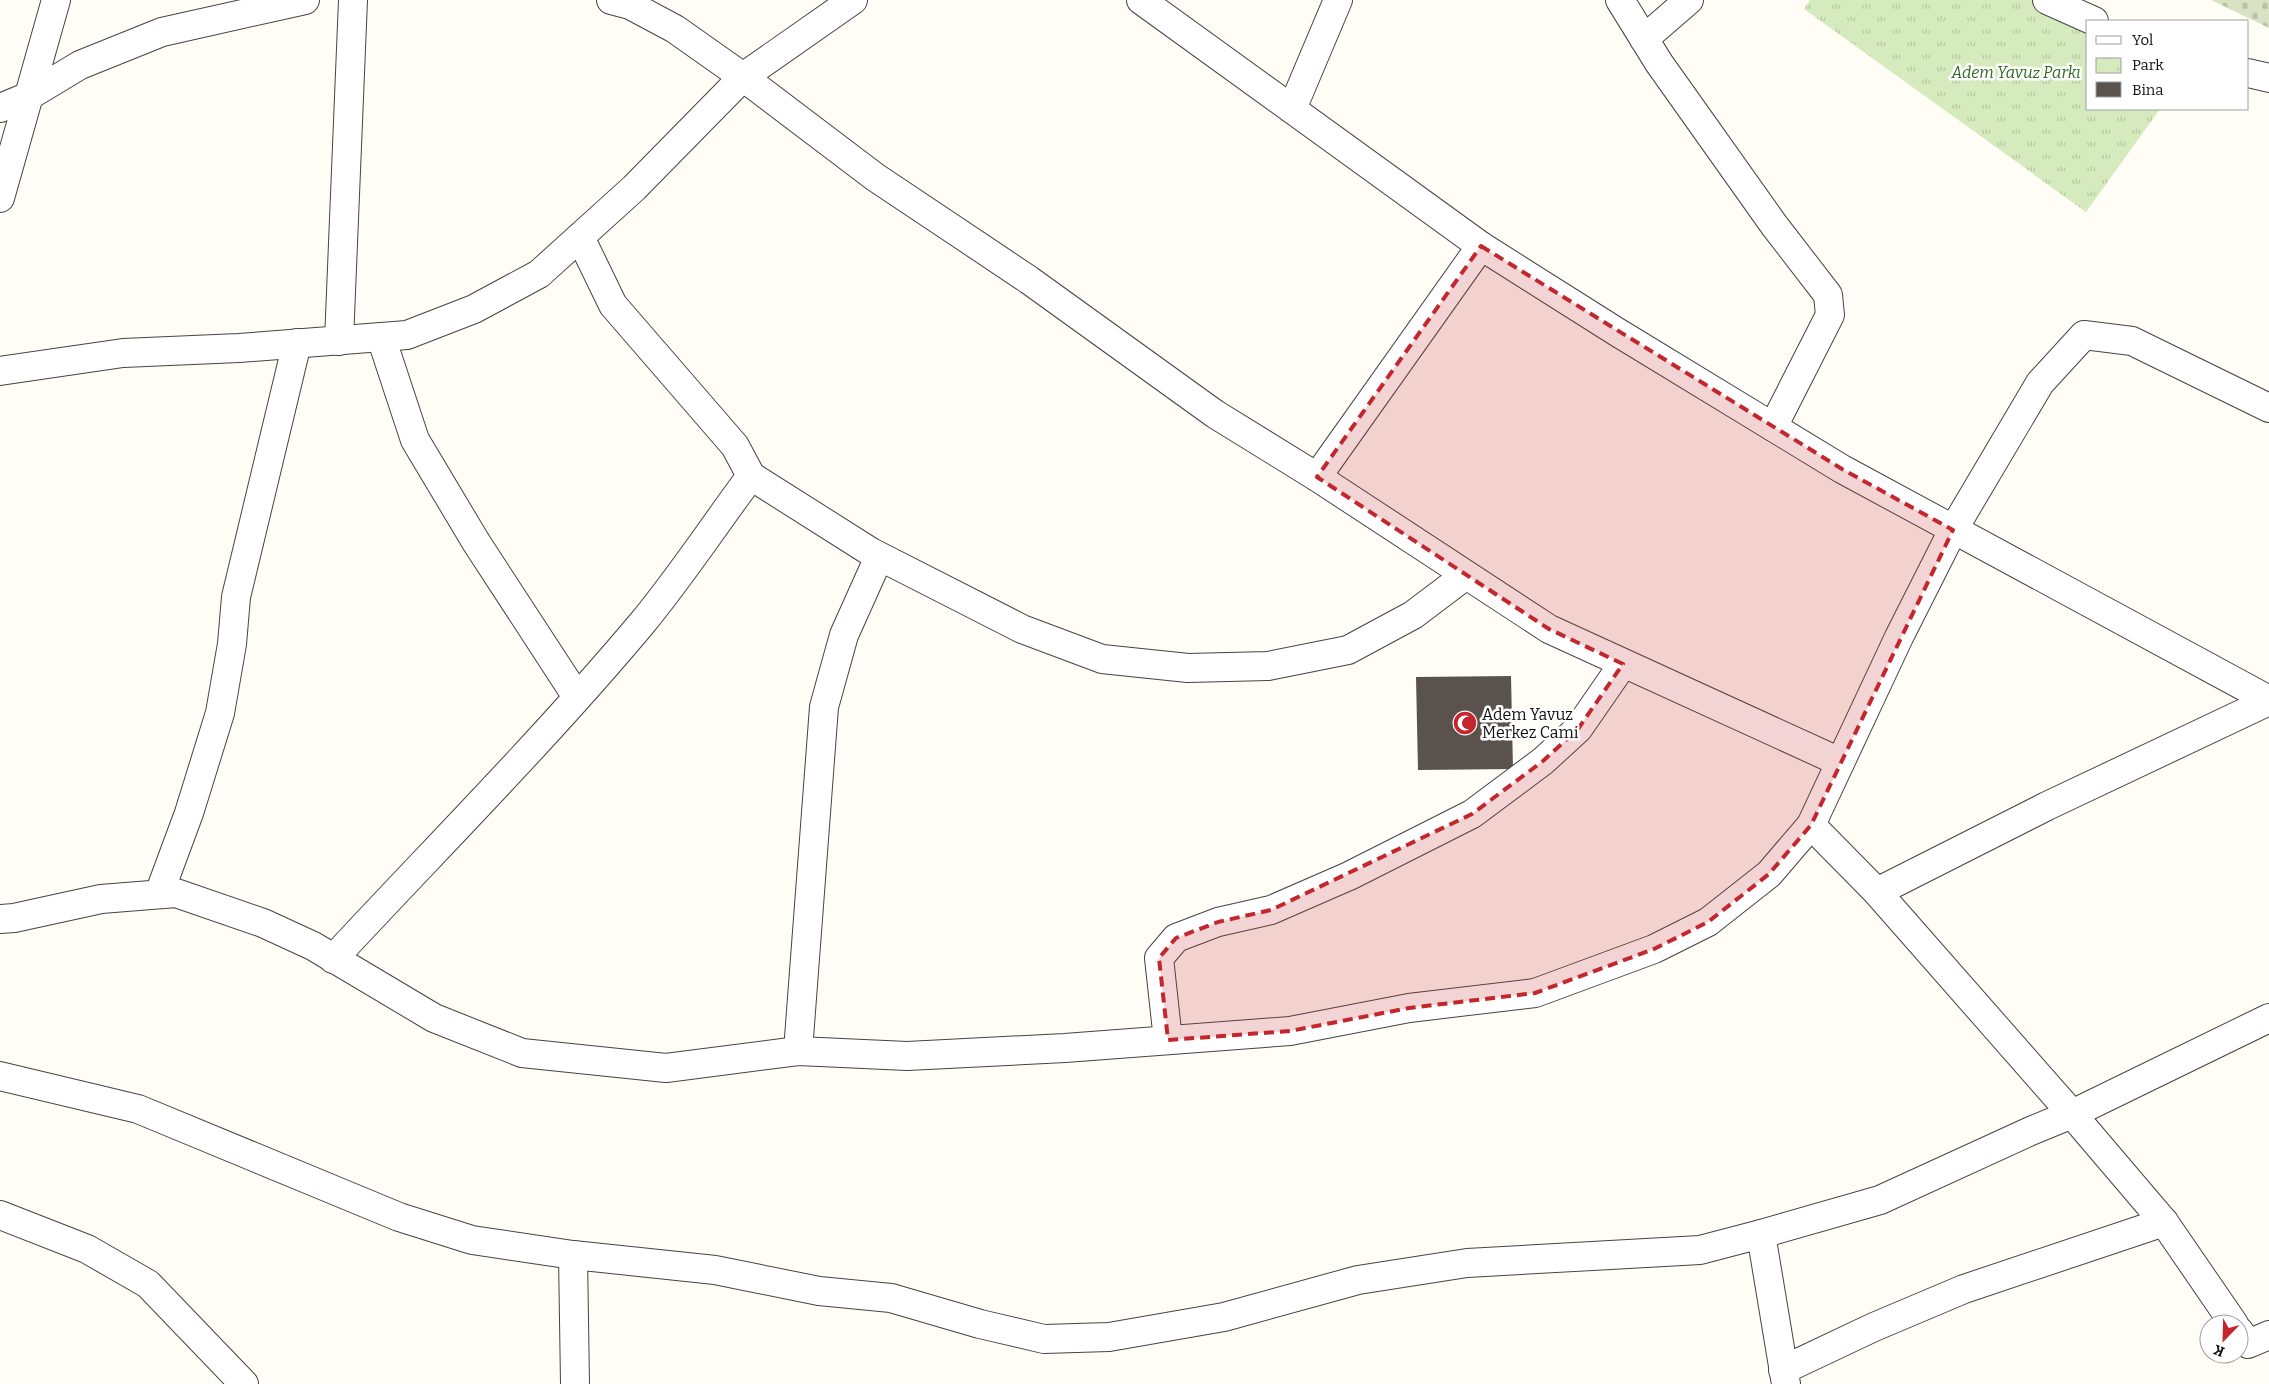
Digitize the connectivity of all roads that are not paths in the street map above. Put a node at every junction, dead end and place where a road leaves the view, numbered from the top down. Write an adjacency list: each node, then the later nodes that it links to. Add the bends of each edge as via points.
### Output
1 (56, 0): 16 (street)
2 (305, 0): 16 (street, via 162,32 80,64)
3 (353, 0): 23 (street)
4 (853, 0): 14 (street)
5 (1141, 0): 18 (street)
6 (1338, 0): 18 (street)
7 (1620, 0): 12 (street)
8 (1689, 0): 12 (street)
9 (2047, 0): 11 (street)
10 (625, 2): 14 (street, via 675,29)
11 (2092, 20)
12 (1644, 38): 27 (street, via 1774,225 1828,295 1830,315)
13 (2249, 72): 15 (street)
14 (743, 77): 20 (street); 29 (street, via 875,177 1029,280 1215,414)
15 (2269, 78)
16 (27, 97): 17 (street); 19 (street)
17 (0, 108)
18 (1292, 109): 21 (street)
19 (0, 198)
20 (580, 238): 22 (street, via 539,274 474,309 407,335); 28 (street, via 613,305 735,446)
21 (1480, 246): 27 (street); 29 (street)
22 (381, 337): 23 (street); 34 (street, via 415,440 476,542)
23 (339, 341): 24 (street)
24 (298, 343): 25 (street, via 123,353); 39 (street, via 236,597 220,713 189,813)
25 (0, 371)
26 (2269, 408): 30 (street, via 2132,341 2084,335 2040,383)
27 (1773, 427): 30 (street)
28 (751, 476): 31 (street); 34 (street, via 644,620)
29 (1317, 478): 32 (street)
30 (1953, 530): 35 (street); 36 (street)
31 (879, 556): 32 (street, via 1022,629 1102,659 1188,668 1268,666 1348,650 1413,615); 44 (street, via 844,635 824,708)
32 (1466, 575): 33 (street, via 1549,630)
33 (1623, 664): 36 (street); 43 (street, via 1578,729 1543,761 1472,814 1349,876 1271,910 1218,922 1176,938 1159,958)
34 (577, 697): 41 (street, via 528,754)
35 (2269, 700): 38 (street, via 2038,810)
36 (1840, 762): 37 (street)
37 (1810, 825): 38 (street); 43 (street, via 1769,874 1708,922 1654,949 1536,993 1410,1008 1290,1031)
38 (1877, 892): 46 (street)
39 (159, 894): 40 (street, via 101,899); 41 (street, via 176,893 263,923 314,946)
40 (0, 919)
41 (333, 959): 44 (street, via 434,1018 522,1053 666,1068)
42 (2269, 1018): 46 (street)
43 (1168, 1040): 44 (street, via 907,1056)
44 (798, 1051)
45 (0, 1076): 50 (street, via 138,1109 399,1217 472,1240)
46 (2072, 1114): 48 (street); 49 (street, via 1880,1200)
47 (0, 1215): 55 (street, via 86,1249 148,1284)
48 (2164, 1222): 51 (street); 54 (street, via 1964,1289 1874,1327)
49 (1761, 1234): 50 (street, via 1700,1250 1466,1263 1358,1280 1224,1318 1109,1337 1044,1339 891,1298 819,1292 715,1270); 54 (street)
50 (572, 1254): 56 (street)
51 (2227, 1314)
52 (2269, 1335): 53 (street)
53 (2249, 1344)
54 (1785, 1377)
55 (244, 1384)
56 (575, 1384)

